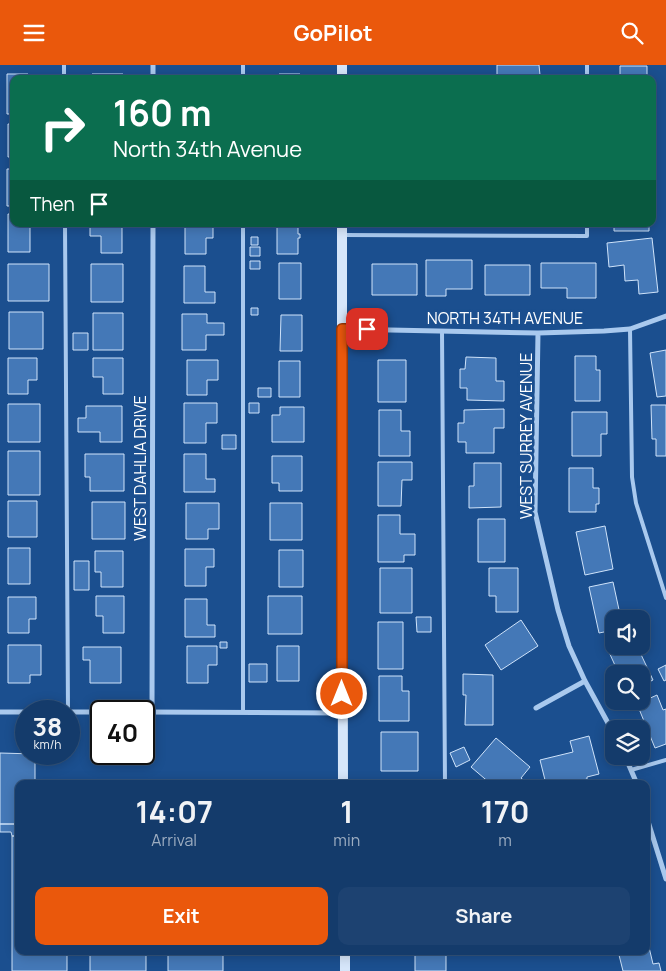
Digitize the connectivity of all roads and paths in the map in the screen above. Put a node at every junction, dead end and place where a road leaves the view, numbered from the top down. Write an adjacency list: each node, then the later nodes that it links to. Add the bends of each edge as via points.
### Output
1 (65, 227): 14 (lane)
2 (152, 227): 15 (street, WEST DAHLIA DRIVE)
3 (243, 227): 20 (lane)
4 (342, 227): 6 (street)
5 (587, 227): 6 (lane, via 587,236)
6 (342, 235): 8 (street)
7 (666, 316): 9 (street, NORTH 34TH AVENUE)
8 (342, 329): 10 (street, NORTH 34TH AVENUE); 21 (street)
9 (630, 329): 11 (street, NORTH 34TH AVENUE); 12 (lane, via 632,477 636,503)
10 (442, 331): 11 (street, NORTH 34TH AVENUE); 27 (lane)
11 (538, 333): 13 (street, WEST SURREY AVENUE, via 535,512 558,611)
12 (666, 599)
13 (585, 681): 16 (street); 22 (street, WEST SURREY AVENUE)
14 (68, 700)
15 (152, 700)
16 (536, 708)
17 (0, 713): 18 (street)
18 (15, 713)
19 (155, 713): 20 (street)
20 (243, 713): 21 (street)
21 (342, 713): 26 (street)
22 (606, 720)
23 (666, 760): 25 (lane)
24 (629, 765): 25 (street)
25 (631, 770): 28 (street)
26 (343, 780)
27 (445, 780)
28 (636, 780)
29 (650, 828): 30 (street)
30 (666, 879)
31 (344, 955): 32 (street)
32 (345, 971)

